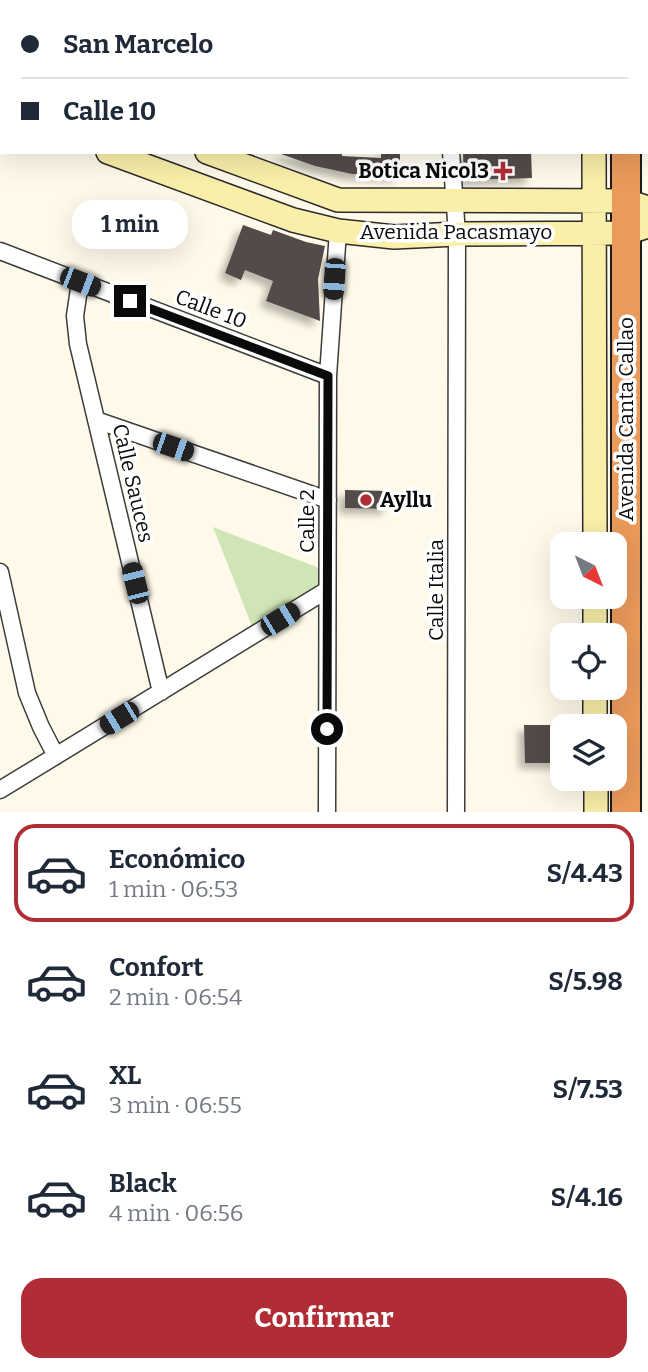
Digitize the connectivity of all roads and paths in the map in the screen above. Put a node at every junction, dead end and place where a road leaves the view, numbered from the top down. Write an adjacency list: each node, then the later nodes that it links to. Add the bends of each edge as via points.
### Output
1 (113, 154): 11 (main road, Avenida Pacasmayo, via 293,220)
2 (212, 154): 6 (main road, Avenida Pacasmayo, via 338,200)
3 (452, 154): 6 (street, Calle Italia)
4 (594, 154): 8 (main road, Avenida Canta Callao)
5 (626, 154): 9 (highway, Avenida Canta Callao)
6 (454, 201): 7 (main road, Avenida Pacasmayo); 14 (street, Calle Italia)
7 (548, 201): 8 (main road, Avenida Pacasmayo); 12 (main road, via 540,209 539,221)
8 (594, 201): 9 (main road, Avenida Pacasmayo); 13 (main road, Avenida Canta Callao)
9 (637, 205): 10 (highway, Avenida Canta Callao)
10 (637, 229): 13 (main road, Avenida Pacasmayo); 30 (highway, Avenida Canta Callao)
11 (338, 231): 14 (main road, Avenida Pacasmayo, via 394,237); 17 (street, Calle 2)
12 (550, 233): 13 (main road, Avenida Pacasmayo); 14 (main road, Avenida Pacasmayo)
13 (594, 233): 20 (main road, Avenida Canta Callao)
14 (457, 234): 28 (street, Calle Italia)
15 (0, 251): 16 (street, Calle 10)
16 (80, 282): 17 (street, Calle 10); 18 (street, Calle Sauces, via 75,316 78,344)
17 (328, 376): 19 (street, Calle 2)
18 (96, 420): 19 (street); 23 (street, Calle Sauces)
19 (328, 500): 22 (street, Calle 2)
20 (595, 532)
21 (0, 572): 24 (street, via 27,693)
22 (327, 590): 23 (street); 27 (street, Calle 2)
23 (161, 692): 24 (street)
24 (56, 756): 25 (street)
25 (0, 790)
26 (596, 791): 29 (main road)
27 (327, 812)
28 (456, 812)
29 (596, 812)
30 (626, 812)

